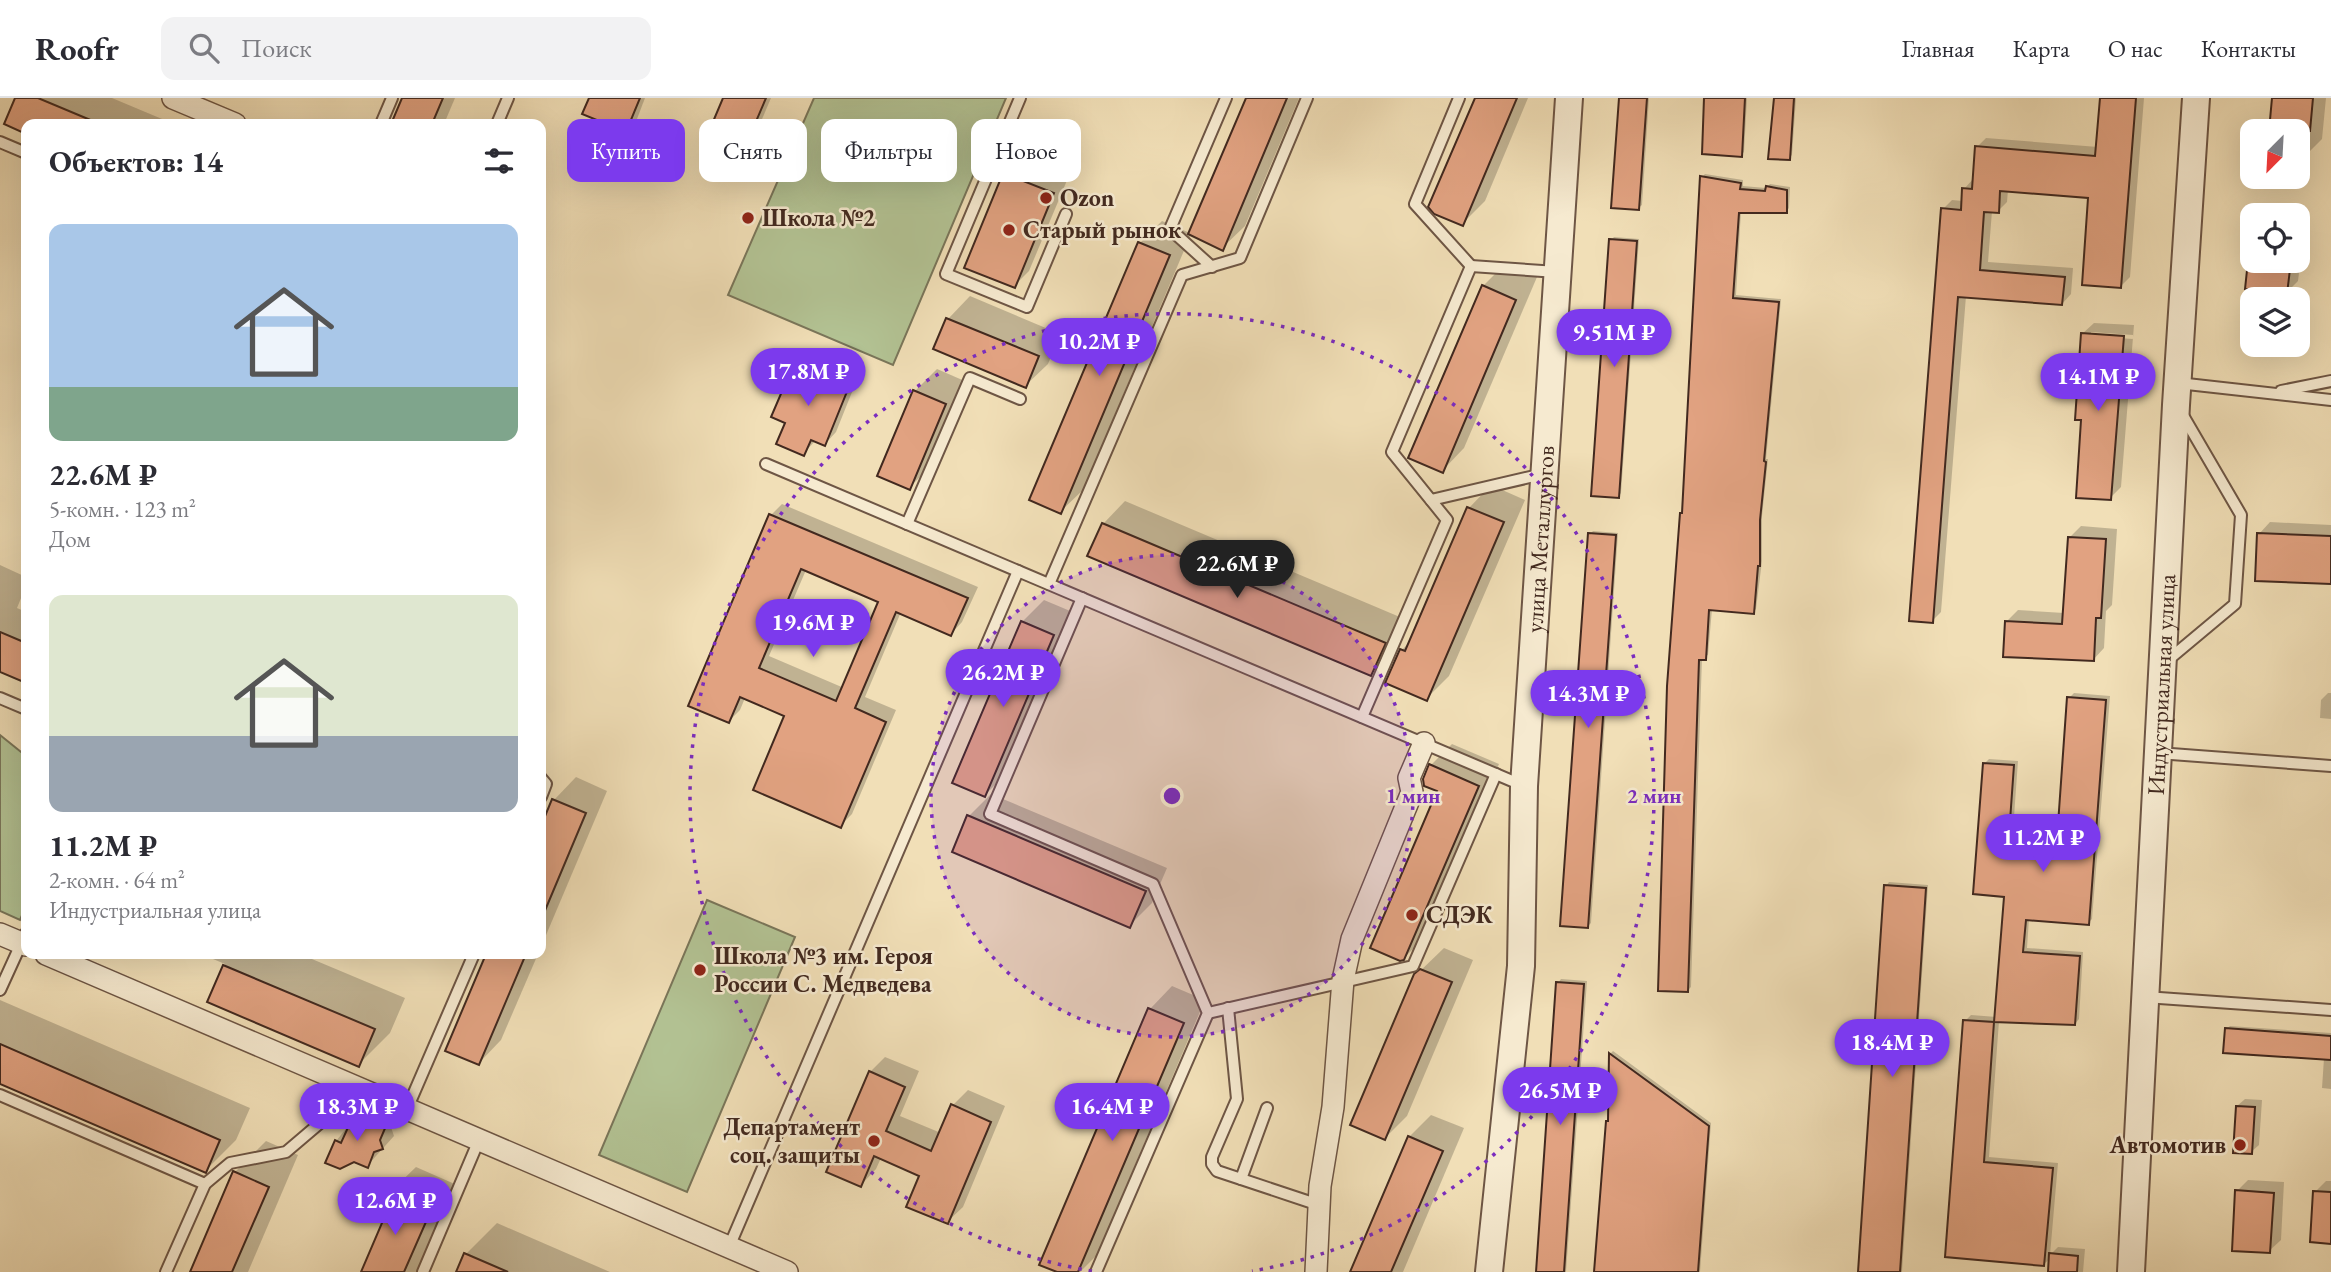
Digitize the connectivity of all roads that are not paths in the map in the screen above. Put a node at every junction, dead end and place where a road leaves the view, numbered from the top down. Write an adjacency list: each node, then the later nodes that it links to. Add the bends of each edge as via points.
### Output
1 (392, 98): 11 (lane)
2 (508, 98): 12 (lane)
3 (1020, 98): 15 (lane, via 946,274 1027,307)
4 (1226, 98): 17 (lane, via 1170,229)
5 (1307, 98): 17 (lane, via 1240,258)
6 (1460, 98): 16 (lane, via 1415,204)
7 (1569, 98): 18 (street, улица Металлургов)
8 (2196, 98): 21 (street, Индустриальная улица)
9 (181, 100): 10 (street)
10 (224, 119)
11 (383, 119)
12 (499, 119)
13 (0, 142): 14 (lane)
14 (21, 151)
15 (1066, 214)
16 (1471, 266): 18 (lane); 26 (lane, via 1392,452)
17 (1212, 267): 29 (lane, via 1182,275)
18 (1557, 272): 25 (street, улица Металлургов)
19 (2331, 381): 20 (lane)
20 (2271, 393): 21 (lane); 23 (lane)
21 (2177, 394): 31 (street, Индустриальная улица); 31 (lane, via 2241,515 2235,604)
22 (1020, 399): 27 (lane, via 970,378)
23 (2331, 400)
24 (766, 464): 27 (lane)
25 (1543, 474): 26 (lane); 39 (street, улица Металлургов)
26 (1432, 500): 34 (lane, via 1447,520)
27 (908, 524): 28 (lane)
28 (1018, 571): 29 (lane); 59 (lane)
29 (1049, 584): 30 (lane)
30 (1082, 598): 34 (lane); 50 (lane, via 990,814 1153,884)
31 (2163, 664): 36 (street, Индустриальная улица)
32 (0, 698): 33 (lane)
33 (21, 707)
34 (1363, 717): 35 (lane)
35 (1424, 743): 38 (lane); 45 (street, via 1409,778 1412,792 1352,939)
36 (2158, 752): 37 (lane); 47 (street, Индустриальная улица)
37 (2331, 766)
38 (1496, 774): 39 (lane); 45 (lane, via 1413,966)
39 (1524, 786): 65 (street, улица Металлургов, via 1521,966)
40 (0, 934): 41 (street)
41 (21, 940)
42 (21, 949): 46 (lane)
43 (58, 959): 51 (street)
44 (472, 959): 54 (lane)
45 (1343, 980): 48 (lane); 58 (street, via 1333,1107)
46 (0, 990)
47 (2145, 998): 49 (lane); 66 (street, Индустриальная улица)
48 (1228, 1008): 50 (lane); 56 (lane, via 1237,1099 1212,1164 1217,1171)
49 (2331, 1010)
50 (1208, 1013): 63 (lane)
51 (360, 1089): 54 (street); 57 (lane, via 286,1152 230,1163)
52 (0, 1095): 57 (lane)
53 (1267, 1108): 56 (lane)
54 (407, 1109): 55 (street)
55 (479, 1140): 59 (street); 61 (lane)
56 (1241, 1179): 58 (lane)
57 (205, 1184): 60 (lane)
58 (1319, 1205): 64 (street)
59 (729, 1247): 62 (street)
60 (166, 1272)
61 (423, 1272)
62 (787, 1272)
63 (1096, 1272)
64 (1316, 1272)
65 (1489, 1272)
66 (2131, 1272)

